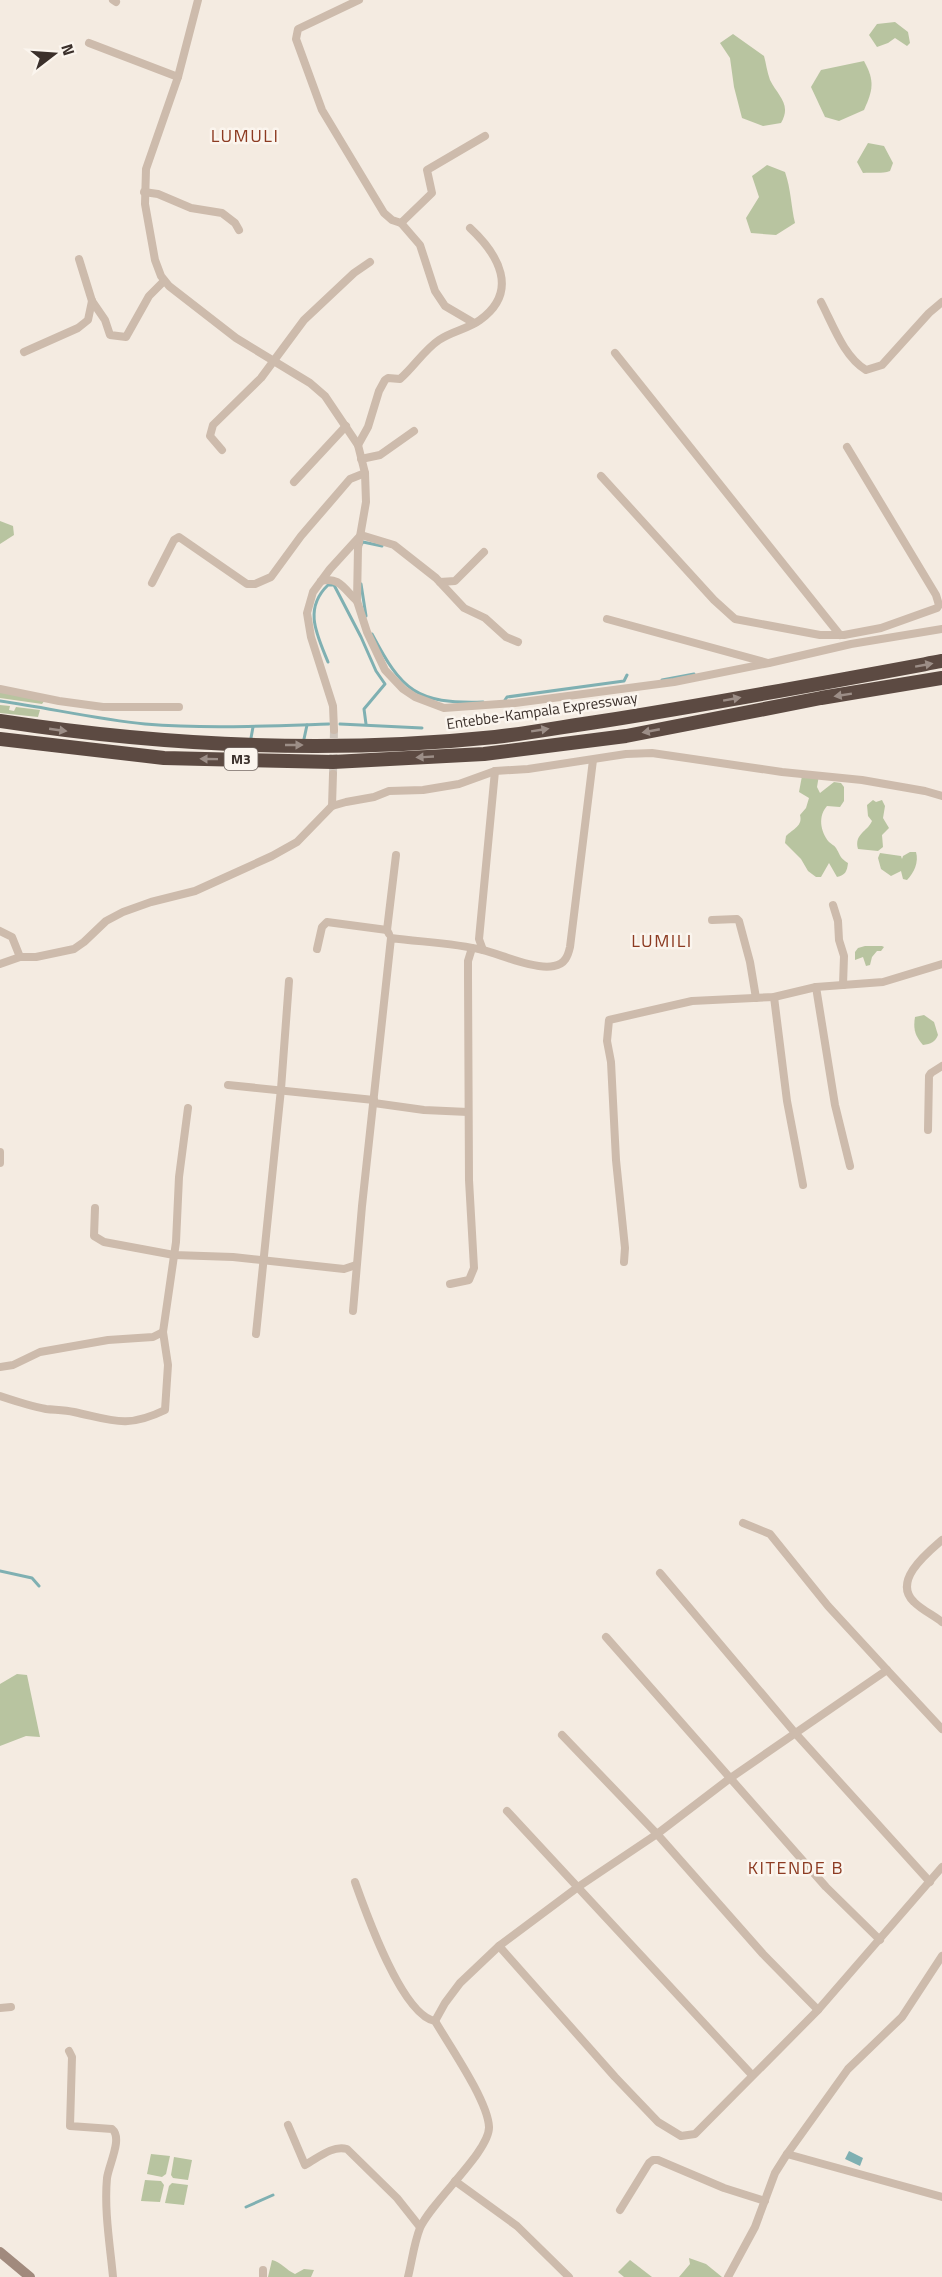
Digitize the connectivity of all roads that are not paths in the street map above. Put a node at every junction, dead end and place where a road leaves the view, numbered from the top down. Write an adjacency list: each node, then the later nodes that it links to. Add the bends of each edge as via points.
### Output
1 (198, 0): 4 (street)
2 (358, 0): 7 (street, via 298,29 296,39 322,110 384,213)
3 (89, 43): 4 (street)
4 (178, 77): 6 (street, via 146,169)
5 (484, 136): 7 (street, via 427,170 432,194)
6 (144, 192): 9 (street, via 191,208 222,213); 12 (street, via 155,260)
7 (401, 223): 16 (street, via 420,245 432,285 445,306)
8 (470, 228): 16 (street, via 496,258 502,285 490,312)
9 (239, 230)
10 (79, 260): 13 (street)
11 (370, 261): 19 (street, via 304,320)
12 (164, 281): 13 (street, via 149,296 126,337 110,335); 19 (street, via 236,338)
13 (92, 301): 17 (street, via 88,320 78,328)
14 (821, 302): 15 (street, via 843,345 857,365 866,370 882,365)
15 (942, 302)
16 (474, 323): 22 (street, via 435,342 400,379 385,380)
17 (24, 352)
18 (615, 354): 37 (street)
19 (274, 362): 20 (street, via 325,396); 24 (street, via 213,425 210,436)
20 (346, 426): 22 (street); 28 (street)
21 (414, 431): 25 (street, via 380,455)
22 (358, 446): 25 (street)
23 (847, 447): 37 (street, via 939,605 881,628)
24 (222, 450)
25 (361, 459): 26 (street)
26 (365, 473): 29 (street); 33 (street, via 350,479 268,579 248,584 179,537)
27 (601, 476): 37 (street, via 735,619 820,635)
28 (294, 482)
29 (361, 535): 31 (street); 32 (street, via 394,545); 34 (street)
30 (484, 552): 32 (street, via 455,581)
31 (321, 581): 34 (street, via 337,580); 46 (street, via 307,613 333,706)
32 (440, 582): 38 (street, via 464,608)
33 (152, 583)
34 (357, 601): 41 (street, via 385,670 403,689 444,708 509,704 674,682)
35 (607, 619): 41 (street)
36 (942, 629): 39 (street)
37 (840, 634): 39 (street)
38 (518, 642)
39 (850, 644): 41 (street)
40 (942, 661): 45 (highway, Entebbe-Kampala Expressway / M3, one-way to 40, via 95,735 187,742 332,745 451,741 666,711)
41 (769, 663)
42 (942, 678): 47 (highway, M3, one-way to 47, via 626,736 484,754 333,762 164,758)
43 (0, 688): 44 (street, via 103,706)
44 (179, 707)
45 (0, 721)
46 (334, 730)
47 (0, 739)
48 (593, 760): 49 (street); 51 (street, via 652,753 862,780); 60 (street, via 567,959 552,967)
49 (495, 771): 52 (street, via 459,784 389,791); 60 (street, via 479,939)
50 (333, 774): 52 (street)
51 (942, 796)
52 (332, 806): 61 (street, via 297,842 272,856 195,891 130,909 106,921 74,949)
53 (396, 855): 57 (street)
54 (833, 905): 65 (street, via 844,956)
55 (712, 920): 68 (street, via 739,921)
56 (0, 931): 61 (street, via 12,937)
57 (389, 934): 58 (street); 59 (street, via 327,922); 72 (street)
58 (472, 948): 60 (street); 74 (street, via 468,961)
59 (317, 949)
60 (483, 950)
61 (20, 957): 62 (street)
62 (0, 964)
63 (942, 964): 65 (street, via 891,980)
64 (289, 981): 71 (street)
65 (843, 985): 66 (street)
66 (816, 987): 67 (street); 78 (street, via 835,1106)
67 (774, 997): 68 (street); 79 (street, via 787,1101)
68 (756, 998): 83 (street, via 685,1002 609,1020 607,1041)
69 (942, 1066): 75 (street, via 929,1076)
70 (228, 1084): 71 (street)
71 (281, 1089): 72 (street); 82 (street)
72 (374, 1101): 74 (street, via 424,1110); 84 (street)
73 (188, 1108): 81 (street)
74 (468, 1112): 85 (street, via 474,1268 469,1280)
75 (928, 1130)
76 (0, 1152): 77 (street)
77 (0, 1163)
78 (850, 1166)
79 (803, 1185)
80 (95, 1208): 81 (street, via 93,1228 98,1239)
81 (174, 1255): 82 (street); 87 (street)
82 (264, 1260): 84 (street, via 344,1269); 88 (street)
83 (624, 1262)
84 (356, 1265): 86 (street)
85 (450, 1284)
86 (353, 1311)
87 (163, 1332): 89 (street, via 153,1337 115,1339 40,1352); 90 (street, via 168,1365 165,1410 153,1415 139,1420 109,1421)
88 (256, 1334)
89 (0, 1367)
90 (0, 1396)
91 (743, 1523): 96 (street, via 770,1534)
92 (942, 1540): 94 (street, via 910,1573 907,1585 913,1602)
93 (660, 1573): 99 (street)
94 (942, 1622)
95 (606, 1637): 101 (street)
96 (887, 1670): 97 (street); 99 (street)
97 (939, 1719): 98 (street)
98 (942, 1729)
99 (796, 1734): 101 (street); 106 (street)
100 (562, 1735): 103 (street)
101 (729, 1779): 103 (street); 108 (street, via 825,1887)
102 (507, 1811): 107 (street)
103 (657, 1834): 107 (street); 113 (street)
104 (942, 1867): 106 (street)
105 (355, 1882): 114 (street, via 381,1948 413,2008 427,2020)
106 (930, 1882): 108 (street)
107 (578, 1887): 109 (street); 116 (street)
108 (880, 1940): 113 (street)
109 (499, 1947): 114 (street, via 460,1983); 116 (street, via 651,2115 681,2136 695,2134)
110 (942, 1956): 118 (street, via 902,2017 848,2069)
111 (11, 2007): 112 (street)
112 (0, 2008)
113 (818, 2010): 116 (street)
114 (435, 2021): 119 (street, via 478,2097 489,2127 484,2142)
115 (69, 2051): 126 (street, via 70,2126 116,2132 106,2194)
116 (752, 2075)
117 (288, 2126): 123 (street, via 305,2165 334,2148 347,2149 397,2198)
118 (787, 2154): 120 (street); 121 (street)
119 (455, 2181): 123 (street); 128 (street, via 517,2226)
120 (942, 2197)
121 (765, 2201): 122 (street, via 653,2160); 129 (street)
122 (620, 2210)
123 (420, 2227): 127 (street)
124 (0, 2252): 125 (main road)
125 (30, 2277)
126 (112, 2277)
127 (408, 2277)
128 (569, 2277)
129 (728, 2277)

